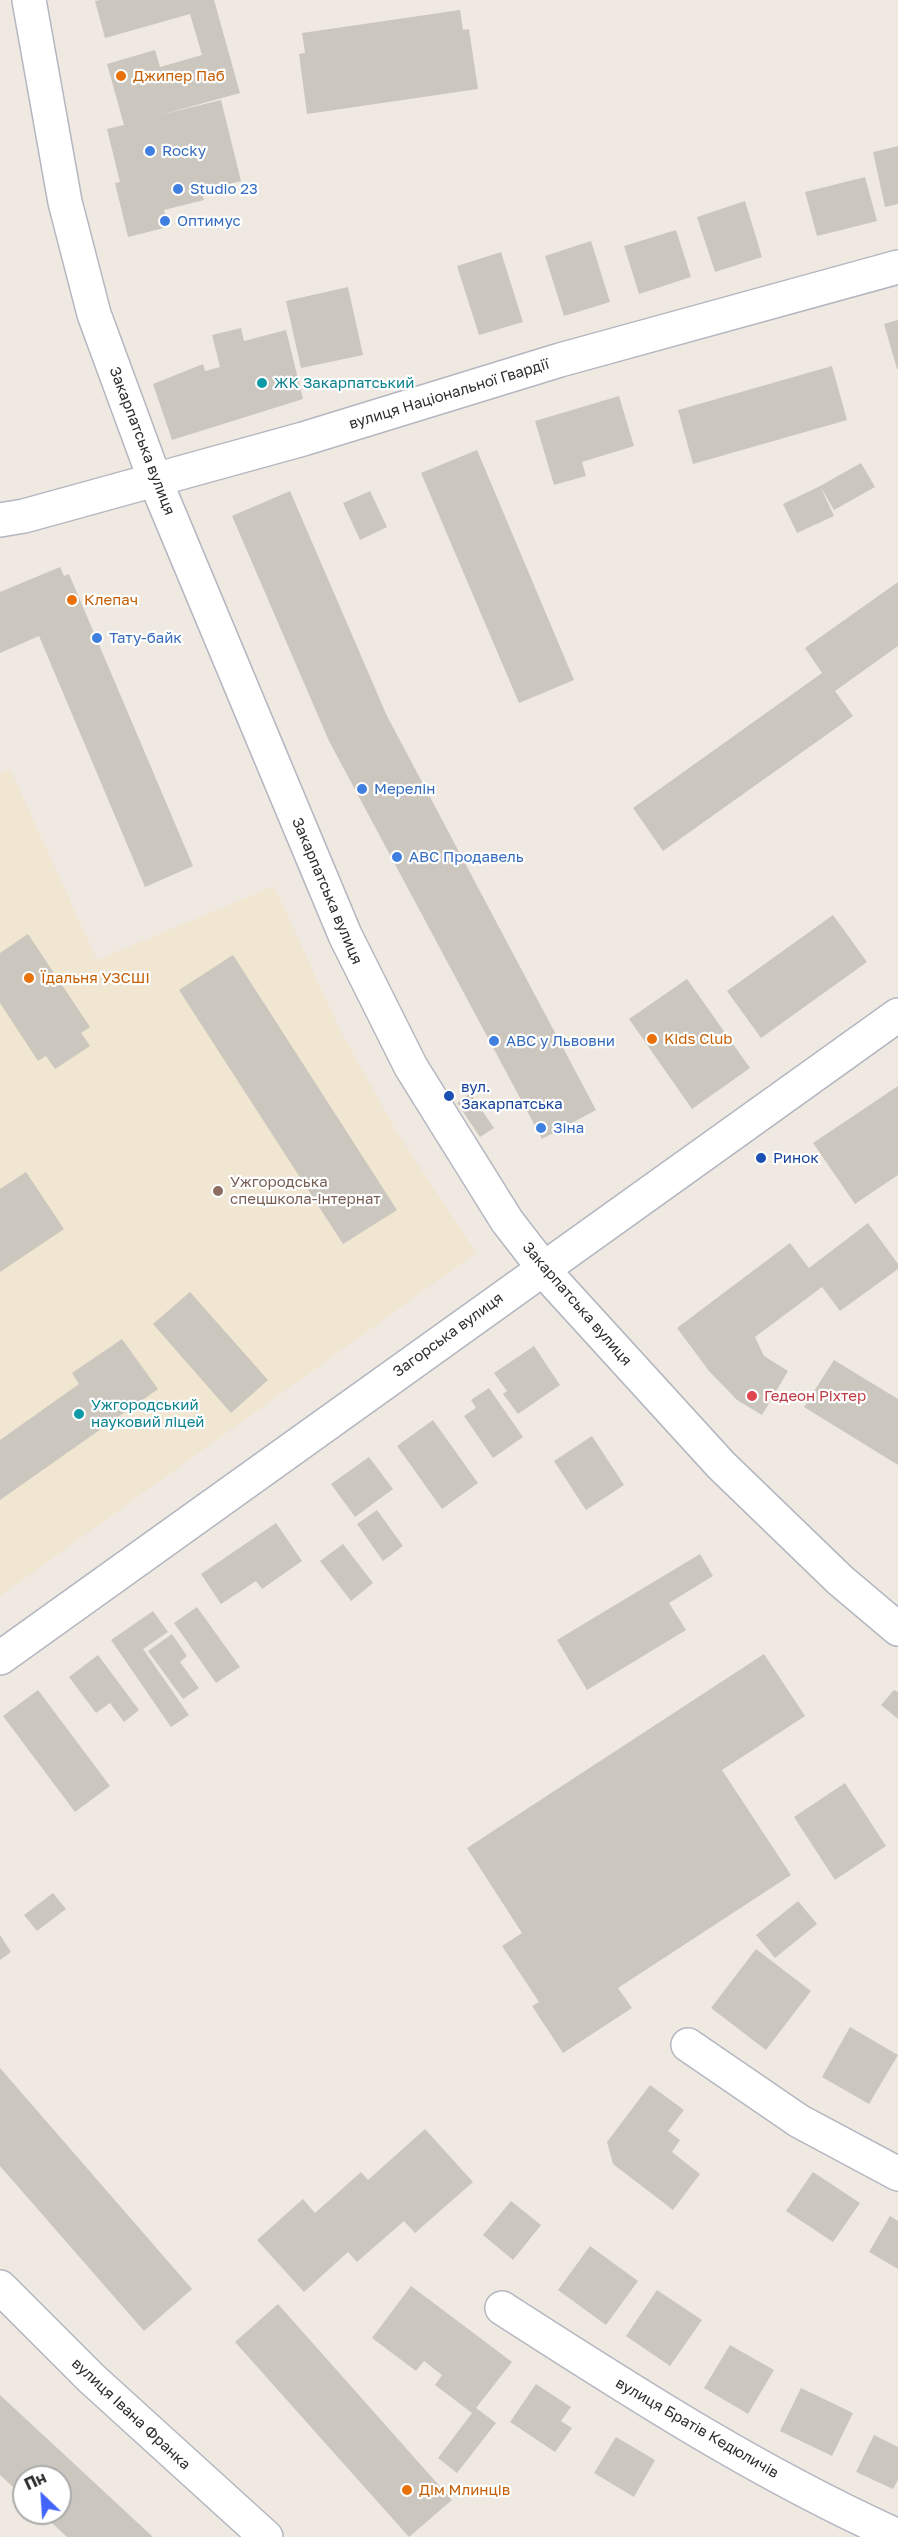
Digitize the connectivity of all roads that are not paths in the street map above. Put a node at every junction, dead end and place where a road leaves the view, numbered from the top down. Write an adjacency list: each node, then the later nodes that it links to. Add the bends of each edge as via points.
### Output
1 (29, 0): 3 (street, Закарпатська вулиця, via 65,202 91,302)
2 (898, 267): 3 (street, вулиця Національної Гвардії, via 560,360)
3 (155, 480): 4 (street, вулиця Національної Гвардії); 6 (street, Закарпатська вулиця, via 345,935 378,1003 436,1109 507,1221)
4 (0, 520)
5 (898, 1015): 6 (street, Загорська вулиця)
6 (543, 1268): 7 (street, Закарпатська вулиця, via 721,1465 840,1580); 8 (street, Загорська вулиця)
7 (898, 1629)
8 (0, 1658)
9 (688, 2045): 10 (street, via 799,2121)
10 (898, 2174)
11 (0, 2287): 14 (street, вулиця Івана Франка, via 90,2378)
12 (502, 2308): 13 (street, вулиця Братів Кедюличів, via 735,2453)
13 (898, 2536)
14 (266, 2537)

